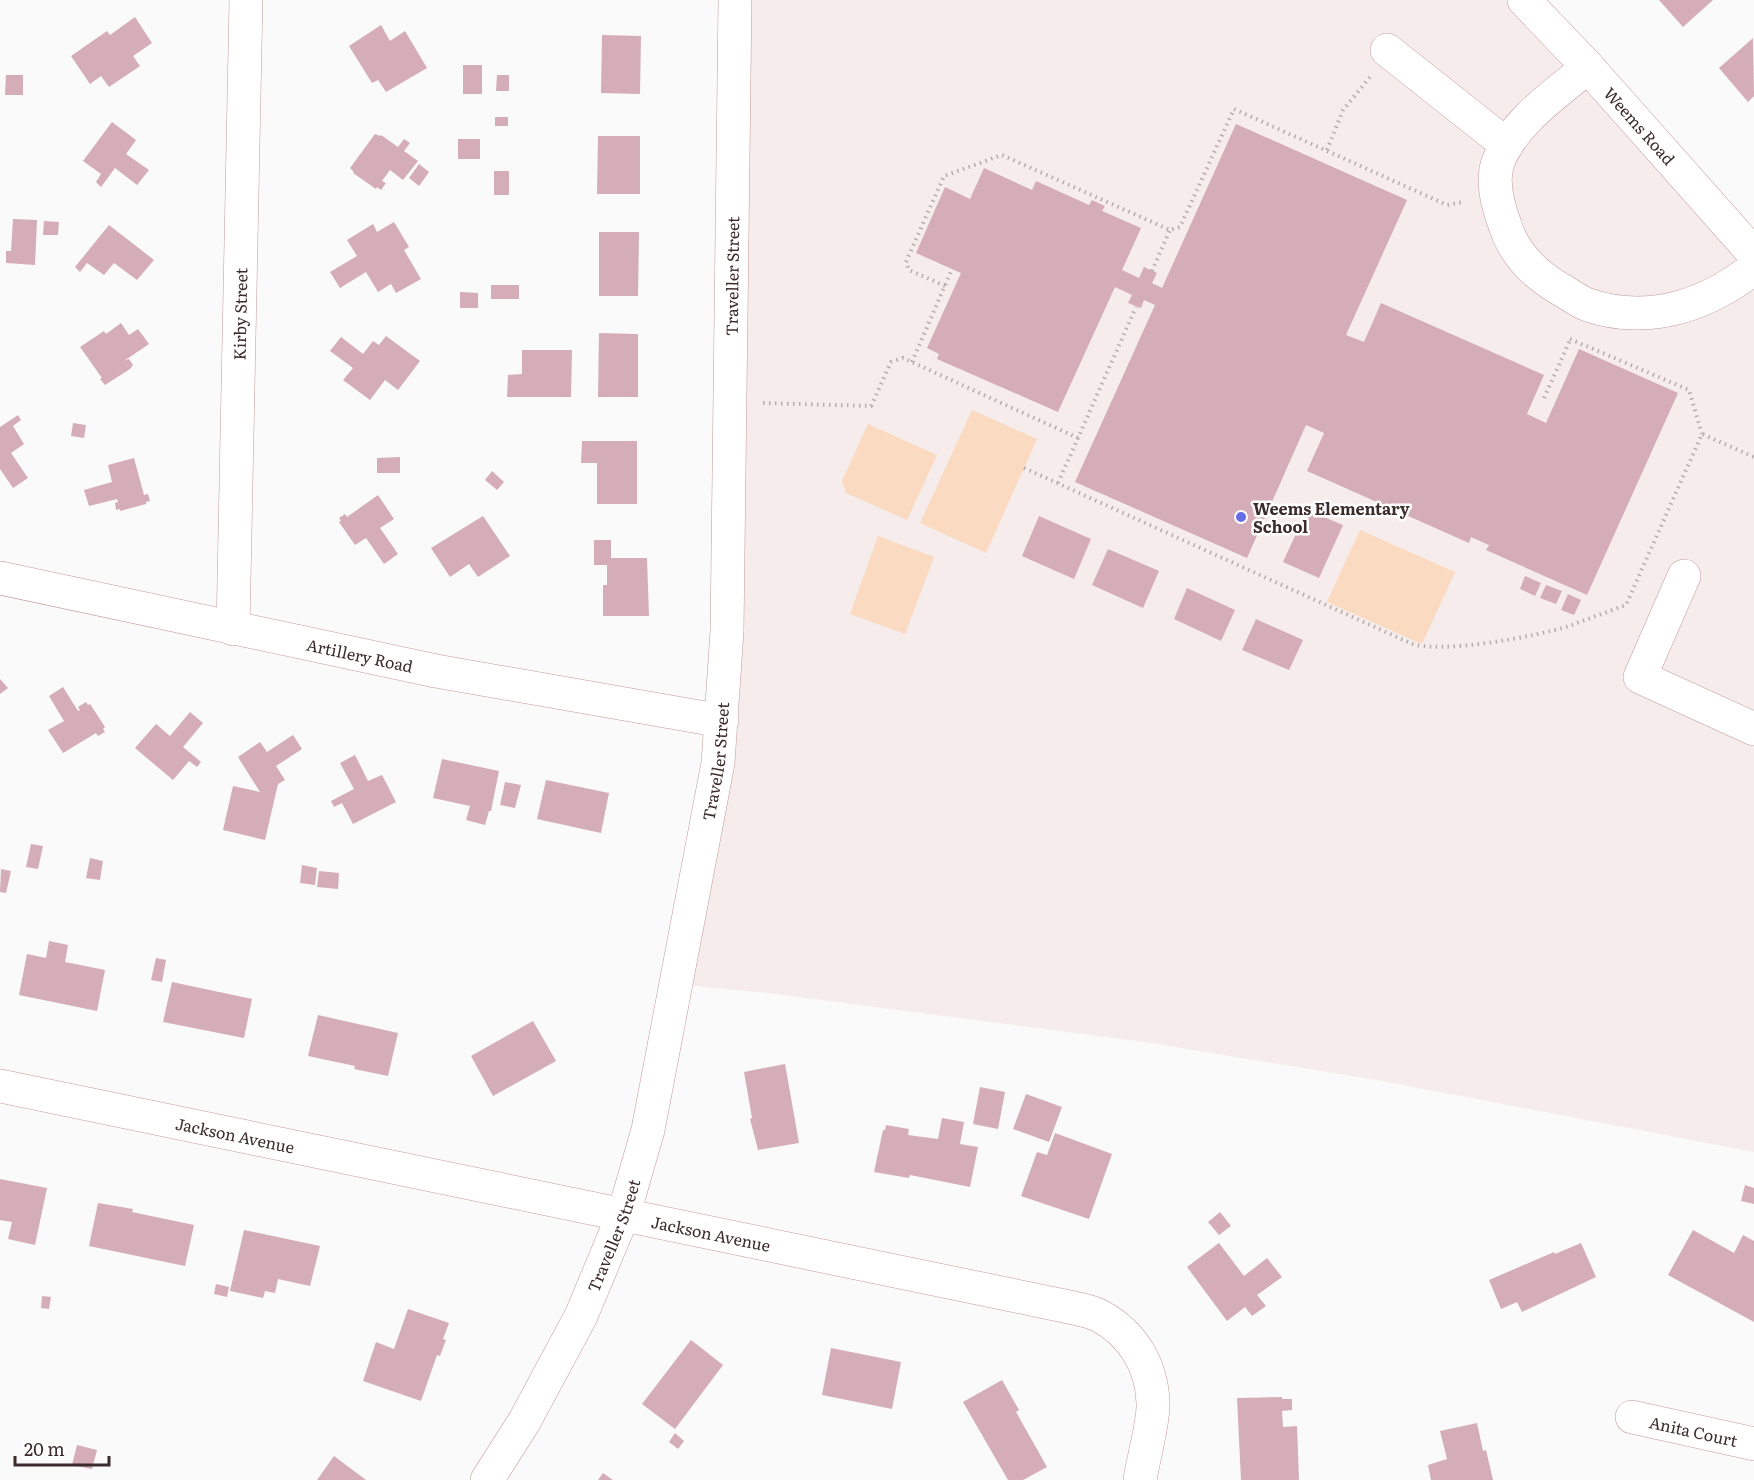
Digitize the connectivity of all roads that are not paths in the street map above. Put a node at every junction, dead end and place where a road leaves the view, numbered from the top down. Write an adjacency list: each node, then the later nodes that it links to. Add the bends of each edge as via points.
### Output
1 (246, 0): 11 (street, Kirby Street)
2 (735, 0): 12 (street, Traveller Street, via 727,631)
3 (1524, 0): 5 (street, Weems Road)
4 (1389, 52): 6 (street)
5 (1588, 67): 6 (street, via 1534,112); 7 (street, Weems Road)
6 (1507, 145): 8 (street, via 1497,164 1495,184 1509,236 1519,255 1537,274 1586,304 1630,314 1660,312 1697,303 1731,286)
7 (1754, 254)
8 (1754, 268)
9 (1684, 576): 13 (street, via 1640,677)
10 (0, 578): 11 (street, Artillery Road)
11 (233, 629): 12 (street, Artillery Road, via 436,671)
12 (722, 721): 15 (street, Traveller Street, via 718,763 648,1130)
13 (1754, 729)
14 (0, 1086): 15 (street, Jackson Avenue)
15 (624, 1213): 18 (street, Traveller Street, via 581,1316 524,1422); 19 (street, Jackson Avenue, via 1099,1315 1121,1330 1138,1350 1149,1373 1153,1404)
16 (1632, 1417): 17 (street, Anita Court)
17 (1754, 1444)
18 (487, 1480)
19 (1140, 1480)

